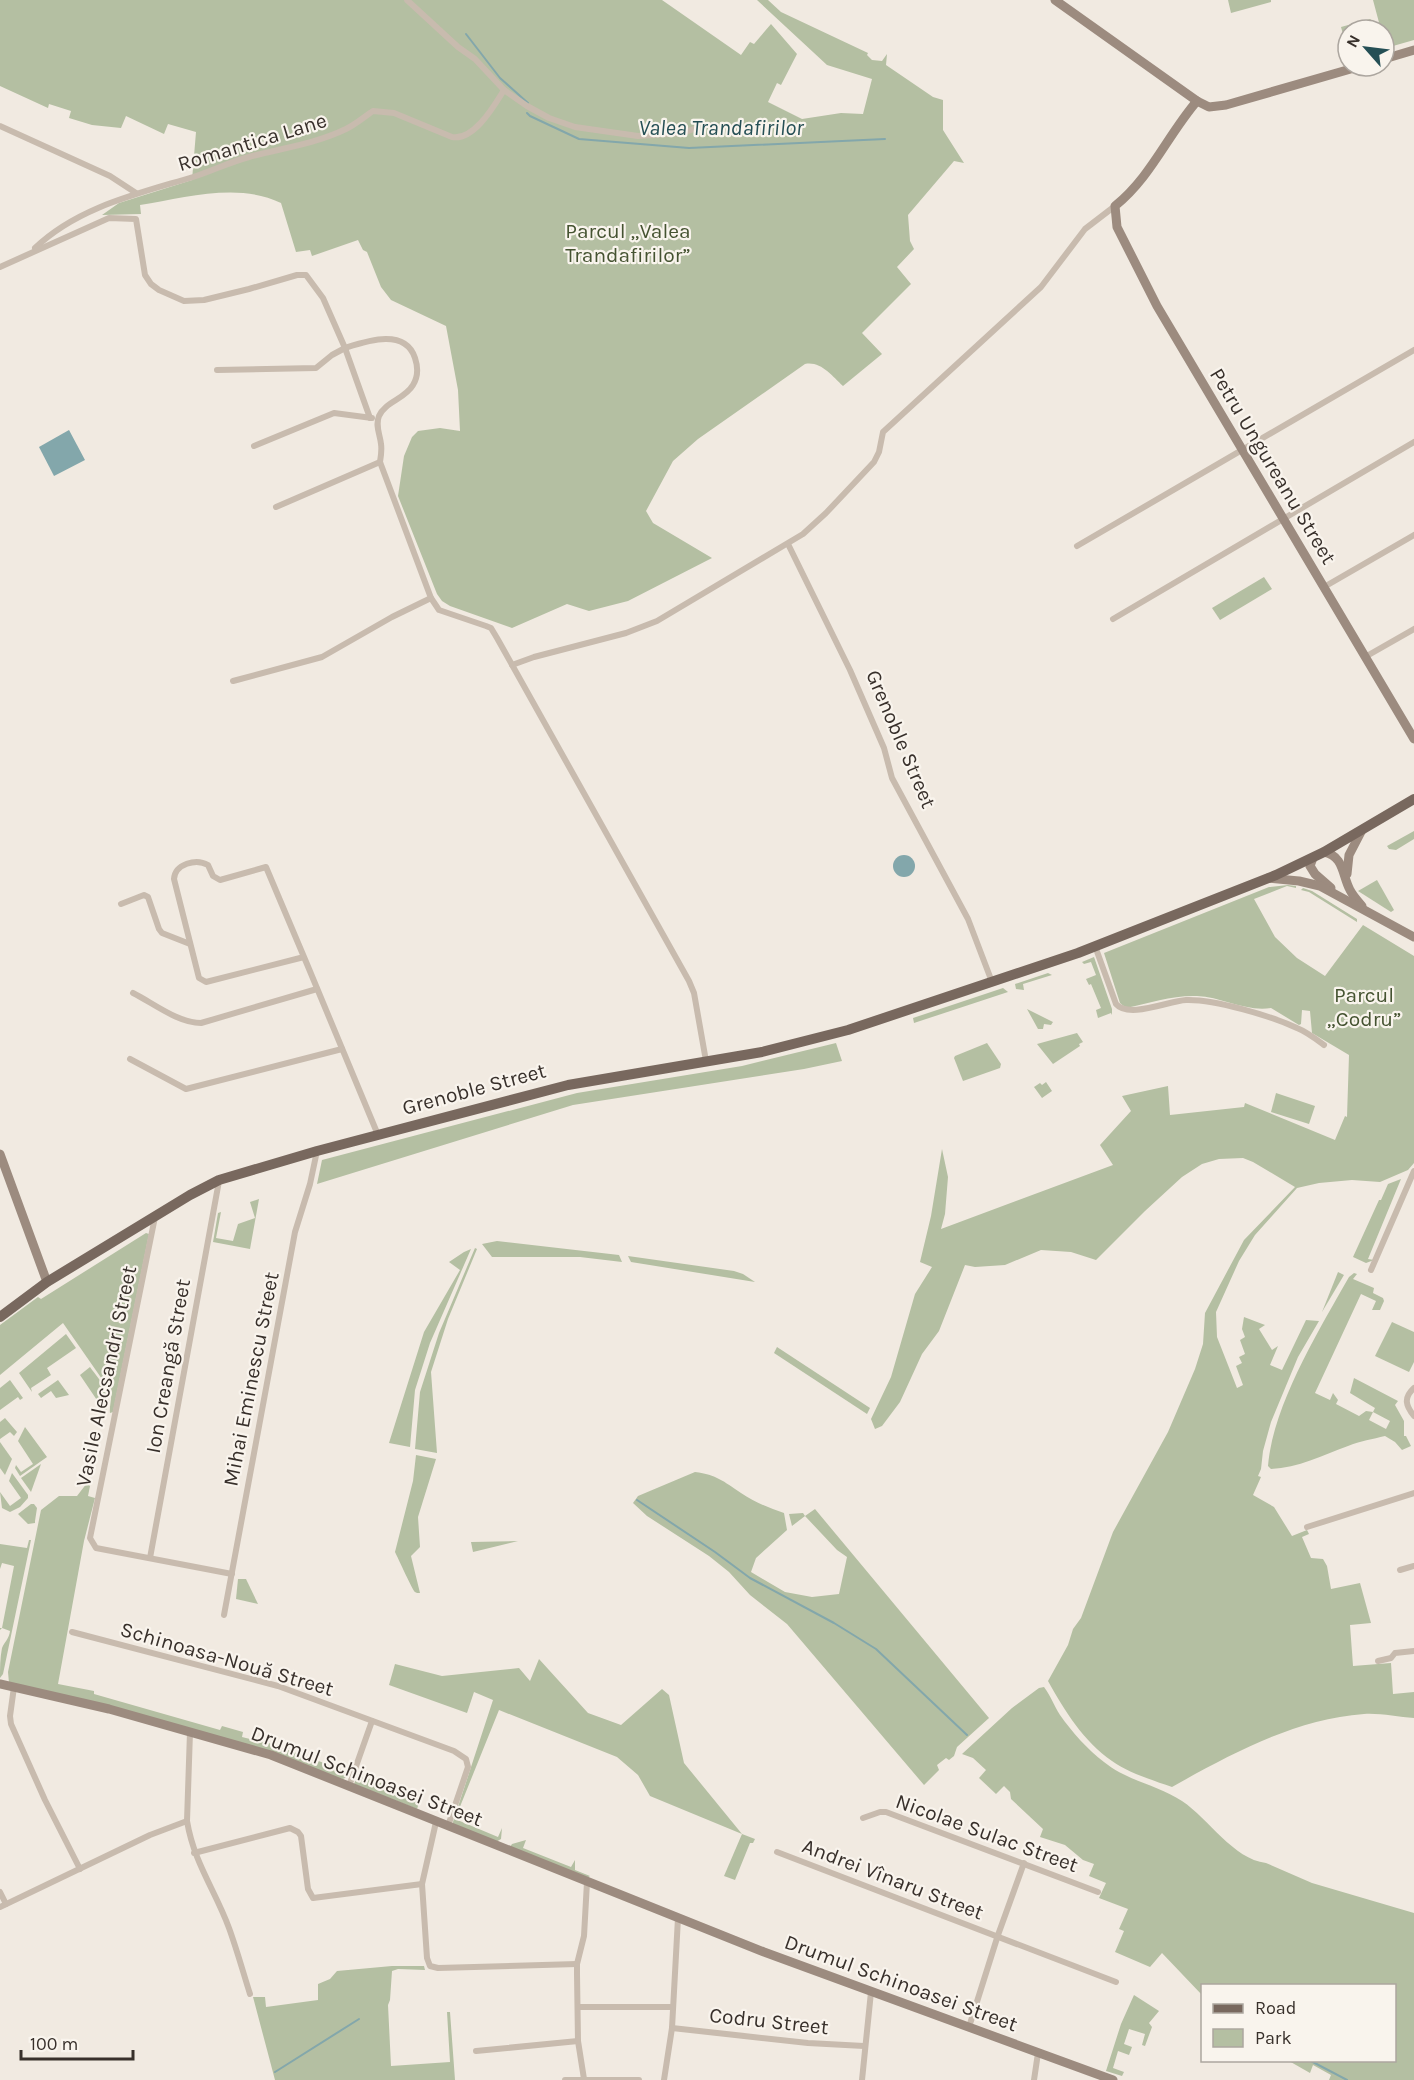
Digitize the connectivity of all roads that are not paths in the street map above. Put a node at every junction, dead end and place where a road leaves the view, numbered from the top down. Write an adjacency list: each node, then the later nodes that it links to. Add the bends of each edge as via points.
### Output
1 (407, 0): 6 (street, via 475,59)
2 (1054, 0): 7 (street)
3 (1414, 50): 4 (street)
4 (1396, 55)
5 (1336, 73): 7 (street, via 1226,105 1209,106)
6 (504, 90): 9 (street, via 549,118 575,127 638,135); 10 (street, Romantica Lane, via 473,131 462,137 452,137 394,112 373,111 349,128 316,142 241,159)
7 (1197, 101): 11 (street, via 1139,184)
8 (0, 126): 10 (street, via 110,176)
9 (694, 129)
10 (136, 193): 12 (street, Romantica Lane, via 63,227)
11 (1115, 206): 21 (street, Petru Ungureanu Street, via 1118,227 1157,306); 26 (street, via 1085,229 1041,287 883,432 874,462 819,520)
12 (30, 253): 13 (street); 14 (street, via 109,218 136,219 145,275 159,290 184,301 204,300 297,274 306,275 323,298)
13 (0, 267)
14 (345, 348): 16 (street, via 316,368); 17 (street); 18 (street, via 398,340 414,355 414,385 383,410)
15 (1414, 350): 21 (street)
16 (217, 370)
17 (370, 418): 18 (street); 20 (street, via 334,413)
18 (378, 419): 22 (street)
19 (1414, 442): 24 (street)
20 (254, 446)
21 (1242, 449): 24 (street, Petru Ungureanu Street); 27 (street)
22 (380, 462): 23 (street); 29 (street)
23 (276, 507)
24 (1284, 519): 28 (street, Petru Ungureanu Street); 30 (street)
25 (1414, 535): 28 (street)
26 (788, 544): 33 (street, via 657,621); 50 (street, Grenoble Street, via 850,670 884,748 892,778 968,919)
27 (1077, 546)
28 (1324, 587): 32 (street, Petru Ungureanu Street)
29 (431, 598): 33 (street, via 439,610 491,628); 34 (street, via 322,657)
30 (1113, 619)
31 (1414, 629): 32 (street)
32 (1365, 657): 35 (street, Petru Ungureanu Street)
33 (512, 665): 56 (street, via 689,981)
34 (234, 681)
35 (1414, 739)
36 (1414, 800): 37 (main road, Grenoble Street)
37 (1362, 830): 38 (main road, Grenoble Street); 41 (street, via 1349,855)
38 (1324, 852): 39 (main road, Grenoble Street); 41 (street, via 1338,859)
39 (1313, 858): 40 (main road, Grenoble Street); 42 (street, via 1311,870)
40 (1268, 878): 43 (street, via 1306,882); 48 (main road, Grenoble Street)
41 (1346, 880): 42 (street, via 1336,886); 45 (street)
42 (1328, 885): 43 (street)
43 (1339, 896): 45 (street)
44 (121, 904): 47 (street, via 148,897 162,933)
45 (1366, 910): 46 (street)
46 (1414, 937)
47 (190, 944): 49 (street, via 199,978 204,982); 49 (street, via 174,879 178,867 203,862 220,880 266,867)
48 (1095, 946): 50 (main road, Grenoble Street); 53 (street, via 1116,1004 1125,1011 1183,1000 1222,1004 1296,1027)
49 (304, 957): 51 (street)
50 (992, 982): 56 (main road, Grenoble Street, via 823,1037)
51 (317, 989): 52 (street, via 201,1023 182,1019); 54 (street)
52 (133, 993)
53 (1324, 1045)
54 (342, 1049): 55 (street, via 186,1089); 57 (street)
55 (130, 1059)
56 (706, 1061): 57 (main road, Grenoble Street, via 568,1085)
57 (378, 1135): 58 (main road, Grenoble Street)
58 (317, 1151): 61 (main road, Grenoble Street); 73 (street, Mihai Eminescu Street, via 296,1232)
59 (0, 1154): 64 (street)
60 (1414, 1171): 63 (street)
61 (219, 1180): 62 (main road, Grenoble Street); 70 (street, Ion Creangă Street)
62 (155, 1216): 64 (main road, Grenoble Street); 70 (street, Vasile Alecsandri Street, via 91,1543 96,1548)
63 (1371, 1270)
64 (48, 1282): 65 (main road, Grenoble Street)
65 (0, 1317)
66 (1414, 1388): 67 (street, via 1408,1393 1406,1405)
67 (1414, 1416)
68 (1414, 1493): 69 (street)
69 (1307, 1527)
70 (150, 1558): 73 (street)
71 (1414, 1566): 72 (street)
72 (1400, 1570)
73 (232, 1574): 74 (street, Mihai Eminescu Street)
74 (224, 1615)
75 (72, 1632): 80 (street, Schinoasa-Nouă Street, via 278,1686)
76 (1414, 1651): 77 (street, via 1395,1653 1391,1659)
77 (1378, 1661)
78 (0, 1684): 79 (street, Drumul Schinoasei Street)
79 (14, 1687): 81 (street, Drumul Schinoasei Street); 90 (street, via 10,1716 13,1730)
80 (372, 1721): 82 (street); 86 (street, Schinoasa-Nouă Street, via 466,1759 468,1767)
81 (190, 1732): 82 (street, Drumul Schinoasei Street, via 271,1755); 84 (street)
82 (350, 1786): 85 (street, Drumul Schinoasei Street)
83 (863, 1818): 89 (street, Nicolae Sulac Street, via 886,1812)
84 (187, 1821): 87 (street); 90 (street)
85 (436, 1822): 86 (street, Drumul Schinoasei Street); 92 (street)
86 (448, 1826): 91 (street, Drumul Schinoasei Street)
87 (194, 1852): 92 (street, via 286,1828 301,1836 308,1889 313,1898); 101 (street, via 228,1926)
88 (777, 1852): 97 (street, Andrei Vînaru Street)
89 (1024, 1863): 94 (street, Nicolae Sulac Street); 97 (street, Andrei Vînaru Street)
90 (80, 1869): 95 (street)
91 (587, 1882): 96 (street, Drumul Schinoasei Street); 98 (street, via 584,1936)
92 (422, 1884): 98 (street, via 427,1958 433,1968)
93 (0, 1892): 95 (street)
94 (1098, 1892)
95 (3, 1905)
96 (678, 1918): 100 (street, Drumul Schinoasei Street); 103 (street)
97 (998, 1935): 99 (street, Andrei Vînaru Street); 104 (street, Andrei Vînaru Street)
98 (577, 1964): 102 (street)
99 (1116, 1982)
100 (870, 1992): 104 (street, Drumul Schinoasei Street); 107 (street)
101 (250, 1994)
102 (578, 2007): 103 (street); 106 (street)
103 (672, 2007): 105 (street)
104 (969, 2027): 109 (street, Drumul Schinoasei Street)
105 (672, 2028): 107 (street, Codru Street); 113 (street)
106 (579, 2041): 108 (street); 110 (street)
107 (864, 2046): 114 (street)
108 (476, 2051)
109 (1038, 2053): 115 (street); 116 (street, Drumul Schinoasei Street)
110 (584, 2079): 111 (street); 112 (street)
111 (565, 2080)
112 (639, 2080)
113 (664, 2080)
114 (862, 2080)
115 (1034, 2080)
116 (1113, 2080)

